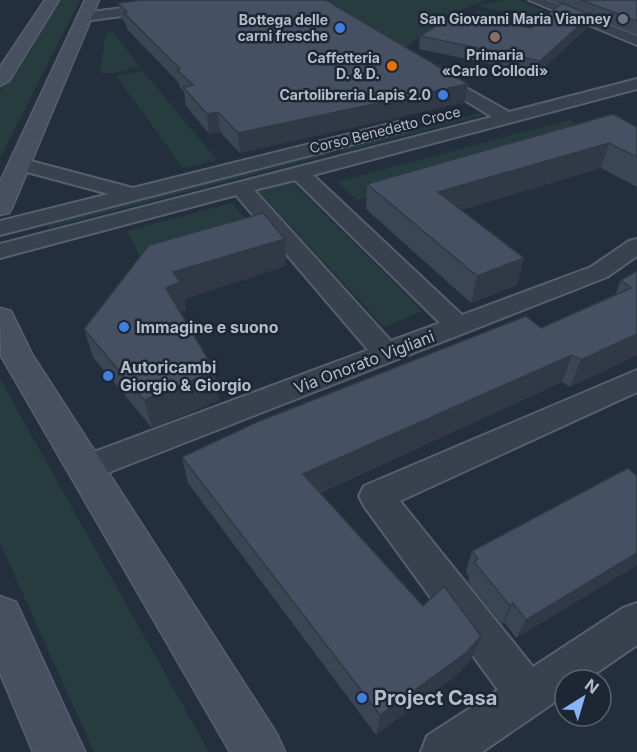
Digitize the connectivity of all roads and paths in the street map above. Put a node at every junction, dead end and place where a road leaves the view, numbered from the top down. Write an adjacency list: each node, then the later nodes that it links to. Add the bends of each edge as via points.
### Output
1 (52, 0): 10 (main road)
2 (92, 0): 3 (street); 7 (main road)
3 (123, 0): 6 (street, via 114,4)
4 (212, 0): 6 (street)
5 (535, 0): 8 (street)
6 (114, 15): 7 (street)
7 (84, 17): 19 (main road)
8 (637, 41)
9 (418, 64): 13 (street)
10 (0, 81)
11 (637, 84): 14 (street, Corso Benedetto Croce)
12 (511, 98): 13 (street, Corso Benedetto Croce)
13 (484, 105): 15 (street, Corso Benedetto Croce); 16 (street)
14 (557, 105): 16 (street, Corso Benedetto Croce); 17 (street)
15 (462, 110)
16 (507, 118): 20 (street, Corso Benedetto Croce)
17 (585, 119)
18 (417, 122): 22 (street, Corso Benedetto Croce)
19 (19, 164): 22 (street, Corso Benedetto Croce); 23 (main road)
20 (299, 173): 21 (street, Corso Benedetto Croce); 28 (street, Corso Benedetto Croce)
21 (241, 188): 26 (street, Corso Benedetto Croce); 29 (street)
22 (133, 194): 24 (street, Corso Benedetto Croce)
23 (0, 207)
24 (0, 228)
25 (637, 246): 28 (street, Via Onorato Vigliani, via 599,272)
26 (0, 251)
27 (0, 318): 31 (main road, via 17,356)
28 (458, 326): 29 (street, Via Onorato Vigliani)
29 (386, 353): 31 (street, Via Onorato Vigliani)
30 (637, 380): 34 (street, via 376,496)
31 (86, 468): 36 (main road)
32 (0, 618): 35 (main road)
33 (637, 622): 34 (street)
34 (528, 695): 37 (street)
35 (59, 752)
36 (260, 752)
37 (442, 752)

